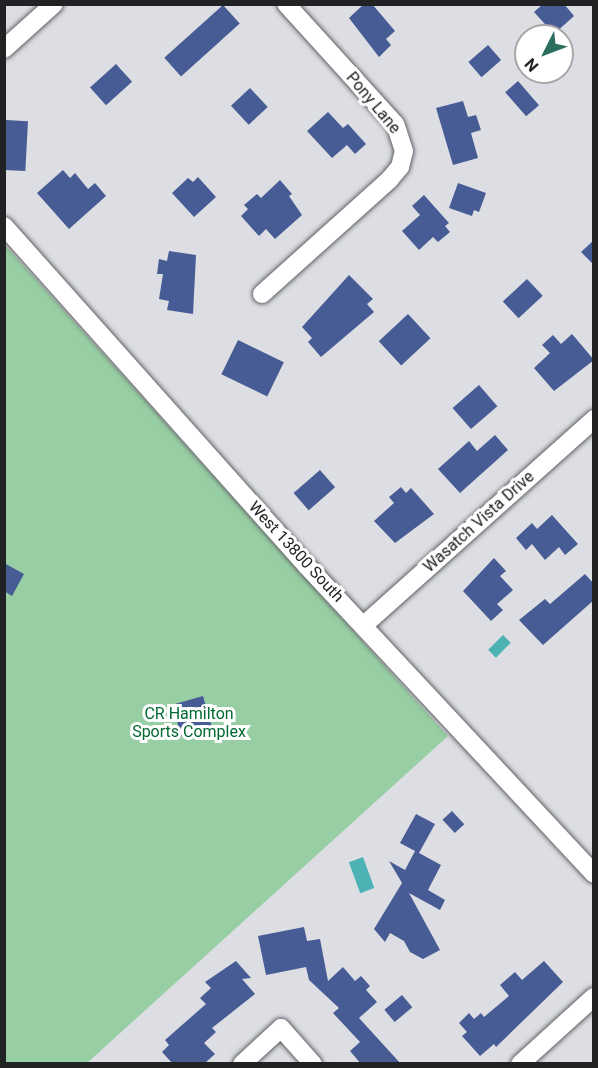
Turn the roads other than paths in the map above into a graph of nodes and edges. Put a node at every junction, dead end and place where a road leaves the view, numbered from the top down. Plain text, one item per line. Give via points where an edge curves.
1 (54, 4) edge
2 (286, 4) edge
3 (4, 49) edge
4 (4, 226) edge
5 (262, 294) dead end
6 (594, 418) edge
7 (364, 625) junction
8 (593, 871) edge
9 (594, 997) edge
10 (242, 1064) edge
11 (313, 1064) edge
12 (520, 1064) edge

1 - 3 street
2 - 5 street, Pony Lane via 395,124 403,141 403,160 395,174
4 - 7 street, West 13800 South
6 - 7 street, Wasatch Vista Drive
7 - 8 street, West 13800 South
9 - 12 street
10 - 11 street via 281,1028

